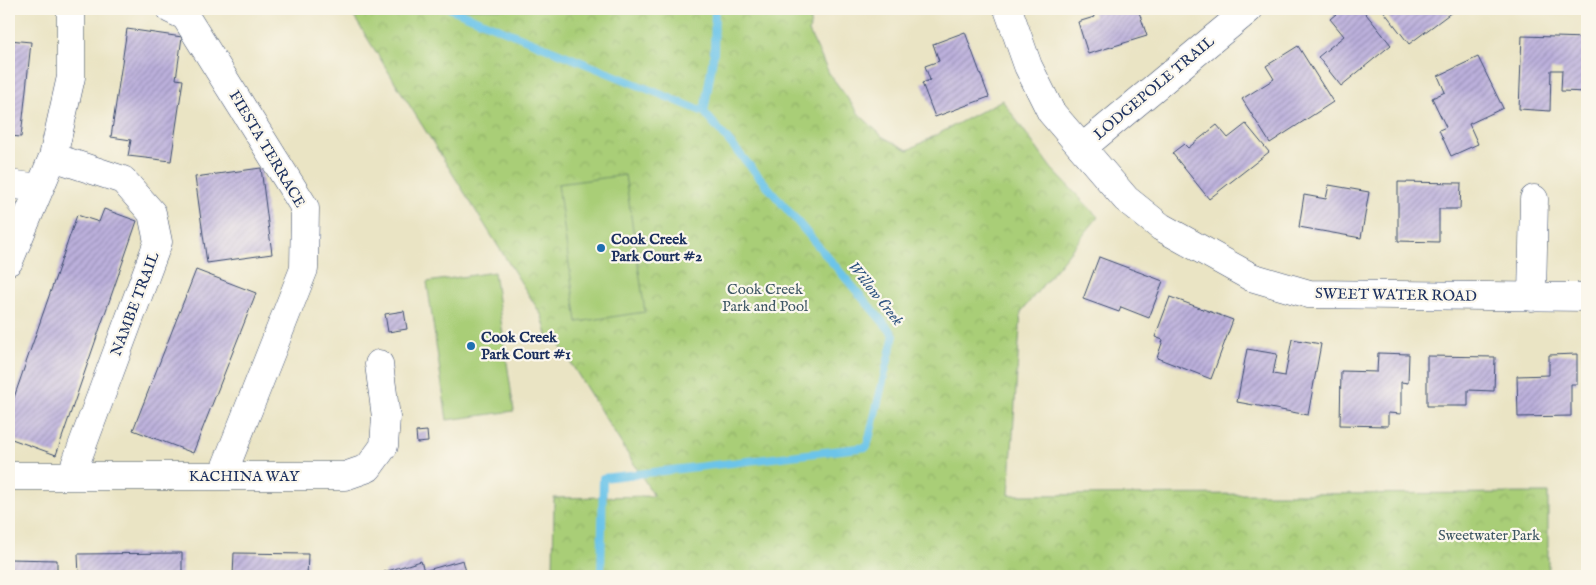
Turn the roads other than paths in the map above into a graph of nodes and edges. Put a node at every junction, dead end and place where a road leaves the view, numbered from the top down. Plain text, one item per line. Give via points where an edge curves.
1 (71, 9) edge
2 (170, 9) edge
3 (1008, 9) edge
4 (1249, 9) edge
5 (1082, 148) junction
6 (53, 157) junction
7 (9, 184) edge
8 (39, 188) junction
9 (1534, 198) dead end
10 (9, 261) edge
11 (1532, 296) junction
12 (1587, 297) edge
13 (379, 364) dead end
14 (9, 476) edge
15 (71, 476) junction
16 (222, 476) junction

1 - 6 street via 71,77
2 - 16 street, FIESTA TERRACE via 185,16 305,208 304,269
3 - 5 street, SWEET WATER ROAD via 1028,66 1051,112
4 - 5 street, LODGEPOLE TRAIL
5 - 11 street, SWEET WATER ROAD via 1126,198 1161,227 1251,276 1309,294
6 - 8 street
6 - 15 street, NAMBE TRAIL via 123,180 152,213 158,242
7 - 8 street
8 - 10 street
9 - 11 street
11 - 12 street, SWEET WATER ROAD
13 - 16 street, KACHINA WAY via 386,417 384,446 368,468 345,476
14 - 15 street, KACHINA WAY
15 - 16 street, KACHINA WAY

